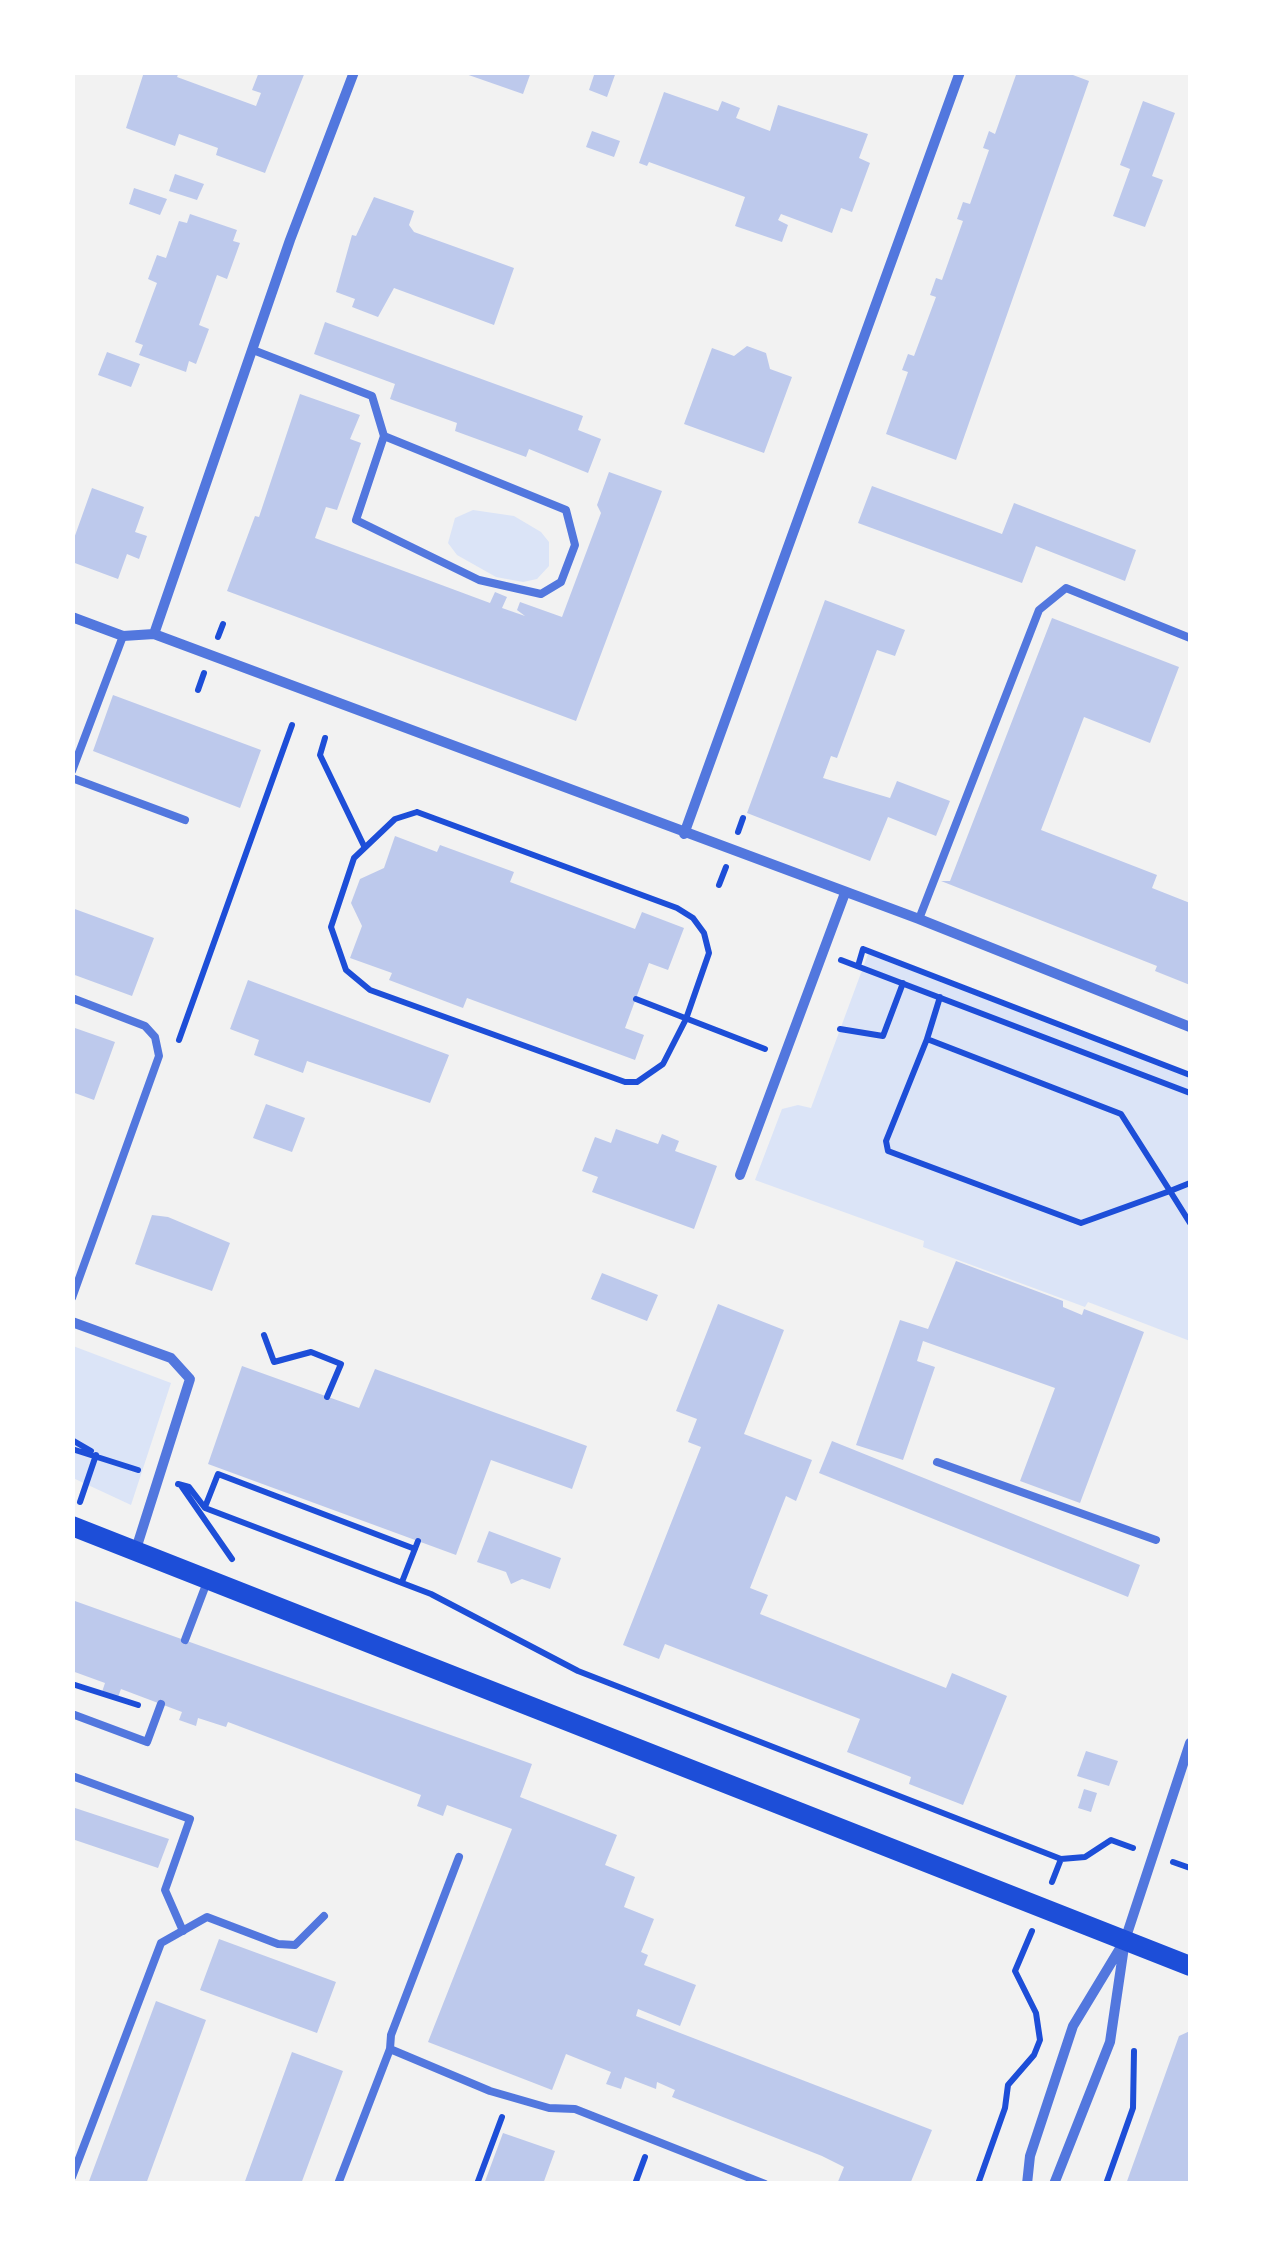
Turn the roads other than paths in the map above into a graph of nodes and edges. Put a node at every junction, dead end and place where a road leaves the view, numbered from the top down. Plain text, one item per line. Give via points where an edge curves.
1 (354, 72) edge
2 (960, 72) edge
3 (252, 350) junction
4 (384, 436) junction
5 (72, 617) edge
6 (154, 634) junction
7 (122, 636) junction
8 (1190, 638) edge
9 (72, 775) edge
10 (185, 820) dead end
11 (684, 834) junction
12 (844, 893) junction
13 (919, 919) junction
14 (72, 998) edge
15 (1190, 1026) edge
16 (740, 1175) dead end
17 (72, 1298) edge
18 (72, 1322) edge
19 (937, 1462) dead end
20 (72, 1526) edge
21 (1156, 1540) dead end
22 (136, 1549) junction
23 (208, 1577) junction
24 (184, 1640) dead end
25 (161, 1704) dead end
26 (72, 1714) edge
27 (1190, 1743) edge
28 (72, 1776) edge
29 (459, 1857) dead end
30 (324, 1916) dead end
31 (182, 1931) junction
32 (1126, 1940) junction
33 (1190, 1966) edge
34 (390, 2049) junction
35 (72, 2177) edge
36 (338, 2184) edge
37 (765, 2184) edge
38 (1027, 2184) edge
39 (1054, 2184) edge

1 - 3 street
2 - 11 street
3 - 4 lane via 372,396
3 - 6 street
4 - 4 lane via 356,520 479,580 541,594 561,582 575,545 566,510
5 - 7 street
6 - 7 street
6 - 11 street
7 - 9 lane
8 - 13 lane via 1066,588 1039,610
9 - 10 lane
11 - 12 street
12 - 13 street
12 - 16 street
13 - 15 street
14 - 17 lane via 145,1026 159,1056
18 - 22 street via 171,1358 190,1379
19 - 21 lane
20 - 22 main road
22 - 23 main road
23 - 24 lane
23 - 32 main road
25 - 26 lane via 147,1742
27 - 32 street
28 - 31 lane via 190,1819 166,1890
29 - 34 lane
30 - 31 lane via 296,1945 207,1917
31 - 35 lane via 161,1943
32 - 33 main road
32 - 38 street via 1073,2026
32 - 39 street via 1110,2042
34 - 36 lane
34 - 37 lane via 510,2097 576,2109

